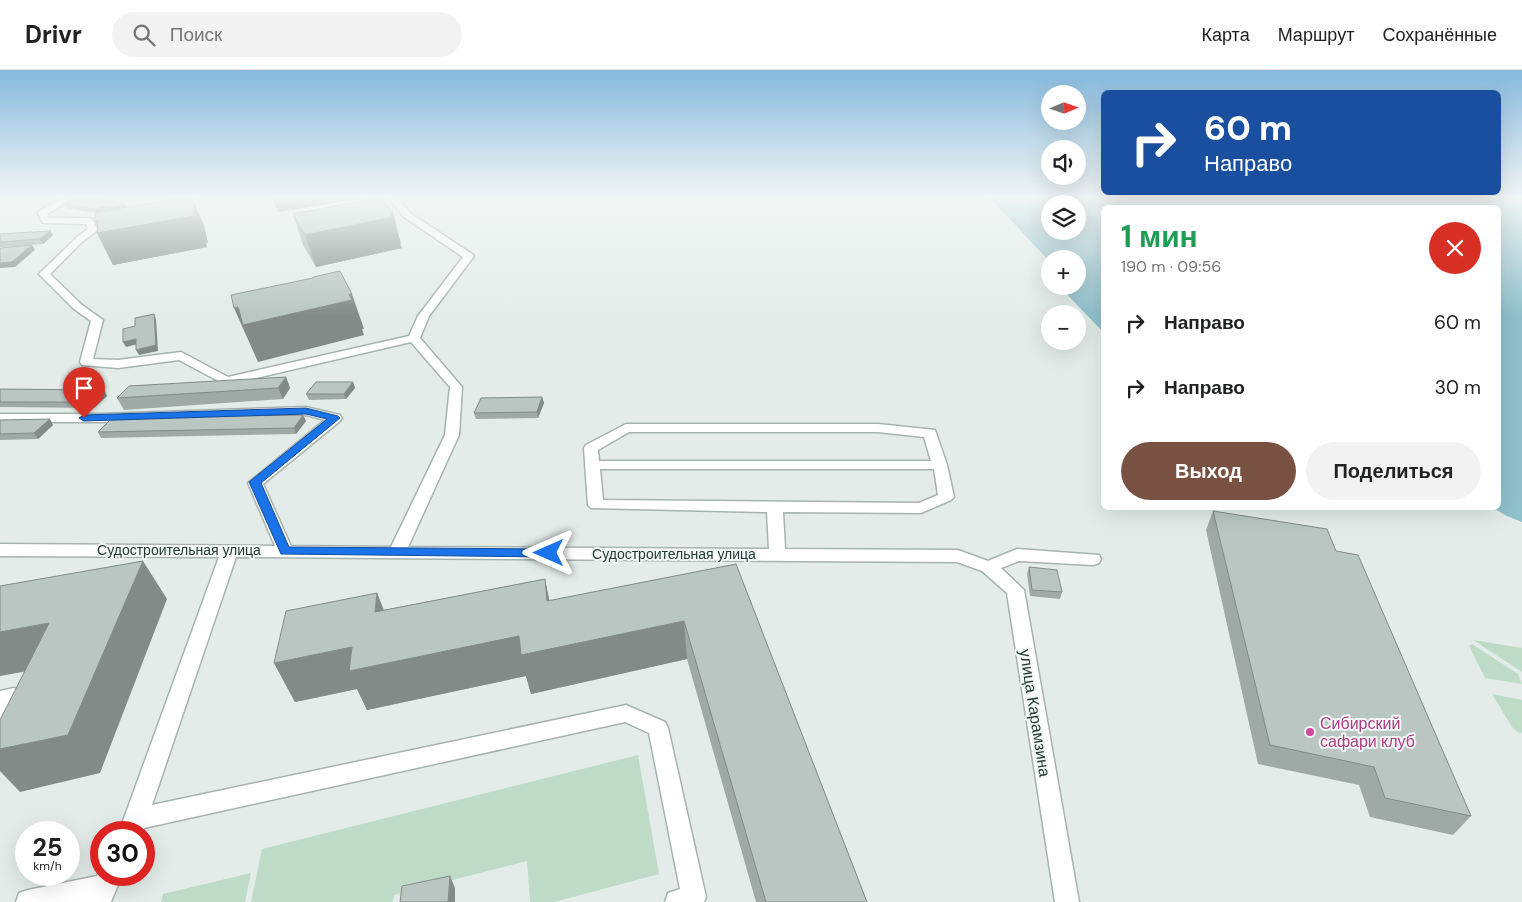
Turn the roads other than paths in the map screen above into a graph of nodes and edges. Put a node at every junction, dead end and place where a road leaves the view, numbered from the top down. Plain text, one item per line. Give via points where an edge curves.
1 (82, 237) edge
2 (437, 237) edge
3 (414, 338) junction
4 (0, 418) edge
5 (593, 465) junction
6 (940, 465) junction
7 (775, 506) junction
8 (0, 550) edge
9 (230, 550) junction
10 (285, 551) junction
11 (397, 552) junction
12 (777, 554) junction
13 (958, 556) joint
14 (1093, 559) dead end
15 (988, 567) junction
16 (0, 699) edge
17 (0, 722) edge
18 (135, 821) edge
19 (155, 821) edge
20 (105, 888) edge
21 (28, 902) edge
22 (677, 902) edge
23 (1067, 902) edge

1 - 3 street via 44,274 96,320 86,362 118,364 182,356 226,381
2 - 3 street via 469,256 424,316
3 - 11 street via 456,387 452,435
4 - 10 street via 306,411 335,418 255,482
5 - 6 street
5 - 6 street via 591,448 626,428 878,428 930,433
5 - 7 street via 596,505
6 - 7 street via 946,496 922,508
7 - 12 street
8 - 9 street, Судостроительная улица
9 - 10 street, Судостроительная улица
9 - 18 street
10 - 11 street, Судостроительная улица
11 - 12 street, Судостроительная улица
12 - 13 street, Судостроительная улица
13 - 15 street, улица Карамзина
14 - 15 street via 1017,555
15 - 23 street, улица Карамзина via 1015,590
16 - 17 street via 14,696
19 - 22 street via 626,713 658,728 694,897
20 - 21 street

